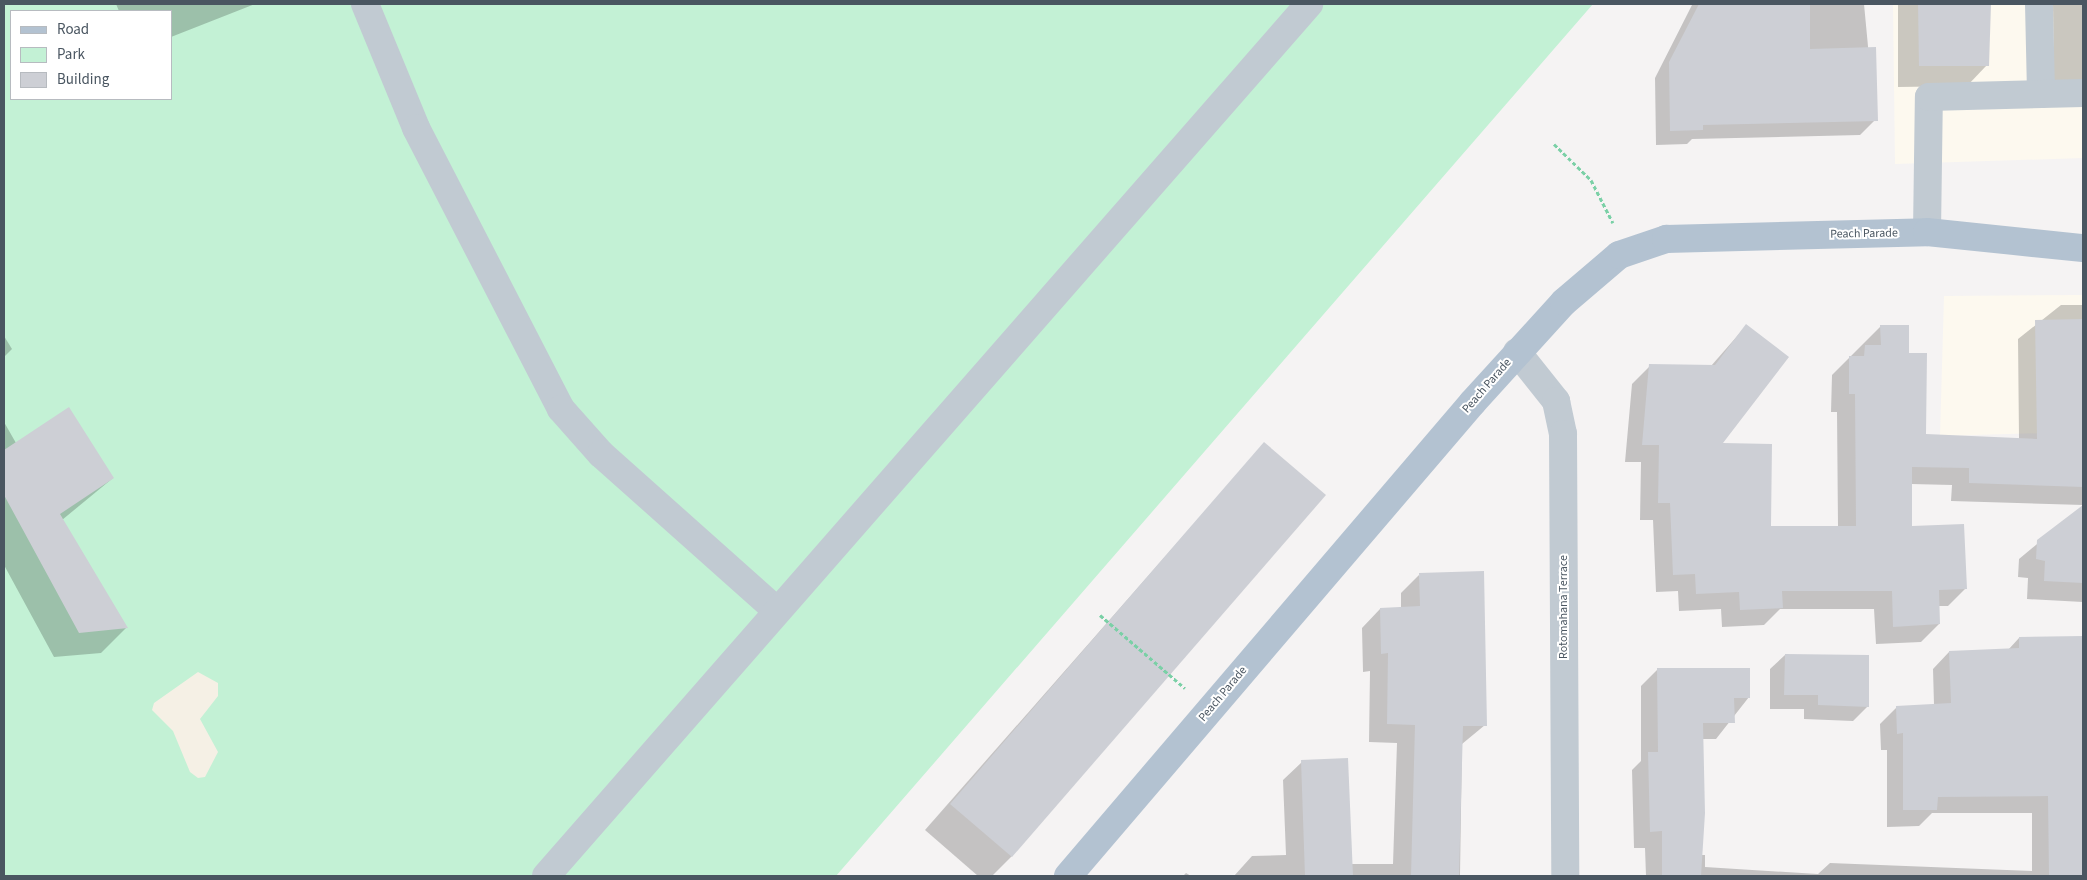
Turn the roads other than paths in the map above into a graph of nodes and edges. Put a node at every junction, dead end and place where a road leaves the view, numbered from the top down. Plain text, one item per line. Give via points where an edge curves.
1 (365, 4) edge
2 (1308, 4) edge
3 (2039, 4) edge
4 (2083, 93) edge
5 (2042, 94) junction
6 (1927, 232) junction
7 (2080, 243) edge
8 (1517, 352) junction
9 (776, 610) junction
10 (546, 876) edge
11 (1068, 876) edge
12 (1566, 876) edge

1 - 9 street via 416,128 561,409 602,454
2 - 9 street
3 - 5 street
4 - 5 street
5 - 6 street via 1929,97
6 - 7 main road, Peach Parade
6 - 8 main road, Peach Parade via 1666,239 1627,251 1564,302
8 - 11 main road, Peach Parade
8 - 12 street, Rotomahana Terrace via 1556,401 1563,434
9 - 10 street

